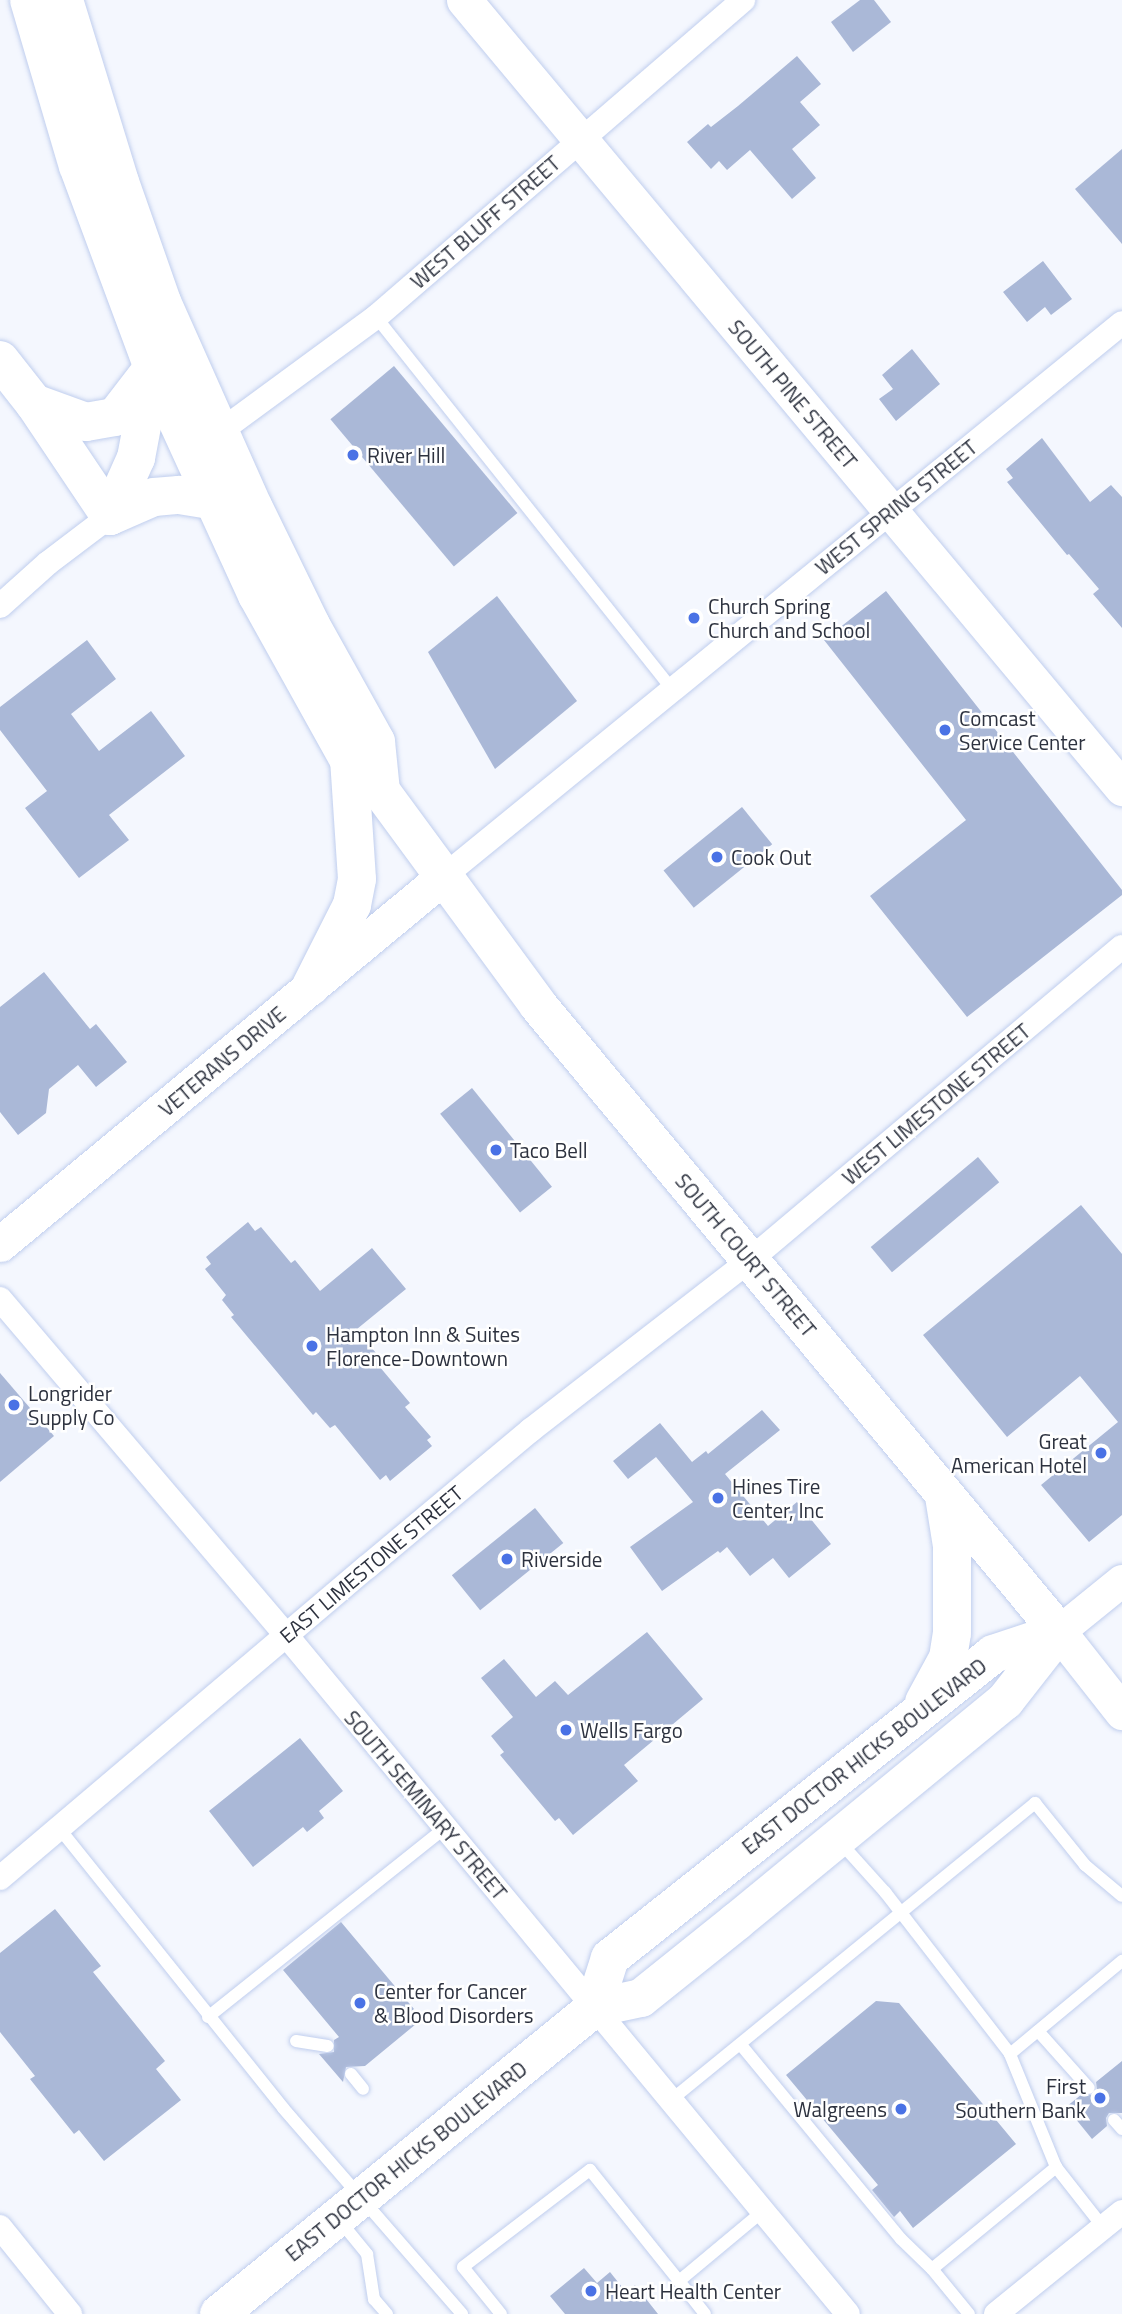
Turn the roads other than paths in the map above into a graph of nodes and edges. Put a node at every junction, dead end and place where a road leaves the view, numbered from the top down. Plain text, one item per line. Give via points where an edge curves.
1 (29, 0) edge
2 (64, 0) edge
3 (464, 0) edge
4 (743, 0) edge
5 (580, 138) junction
6 (376, 317) junction
7 (1119, 330) edge
8 (0, 360) edge
9 (153, 368) junction
10 (34, 403) junction
11 (218, 433) junction
12 (212, 500) junction
13 (891, 511) junction
14 (110, 516) junction
15 (0, 606) edge
16 (673, 690) junction
17 (349, 760) junction
18 (1122, 788) edge
19 (381, 791) junction
20 (443, 877) junction
21 (1122, 947) edge
22 (311, 986) junction
23 (0, 1244) edge
24 (750, 1260) junction
25 (0, 1299) edge
26 (944, 1494) junction
27 (1122, 1581) edge
28 (1059, 1632) junction
29 (286, 1635) junction
30 (1122, 1712) edge
31 (917, 1714) junction
32 (59, 1828) junction
33 (445, 1828) junction
34 (837, 1838) junction
35 (0, 1878) edge
36 (1122, 1896) edge
37 (901, 1913) junction
38 (1122, 1961) edge
39 (594, 2008) junction
40 (208, 2017) junction
41 (1038, 2031) junction
42 (296, 2041) dead end
43 (741, 2045) junction
44 (328, 2046) dead end
45 (1010, 2054) junction
46 (351, 2074) dead end
47 (1089, 2088) dead end
48 (363, 2089) dead end
49 (671, 2100) junction
50 (1056, 2167) junction
51 (349, 2207) junction
52 (763, 2211) junction
53 (1112, 2219) edge
54 (0, 2227) edge
55 (932, 2269) junction
56 (679, 2281) junction
57 (70, 2314) edge
58 (219, 2314) edge
59 (387, 2314) edge
60 (462, 2314) edge
61 (501, 2314) edge
62 (705, 2314) edge
63 (848, 2314) edge
64 (969, 2314) edge
65 (996, 2314) edge

1 - 9 main road via 78,166
2 - 11 main road via 162,302
3 - 5 main road, SOUTH PINE STREET
4 - 5 street, WEST BLUFF STREET
5 - 6 street, WEST BLUFF STREET
5 - 13 main road, SOUTH PINE STREET
6 - 11 street, WEST BLUFF STREET
6 - 16 lane
7 - 13 street, WEST SPRING STREET
8 - 10 main road
9 - 10 main road via 115,417 86,422
9 - 12 main road
9 - 14 main road via 136,458
10 - 14 main road
11 - 19 main road via 311,625 376,742
12 - 14 main road via 154,496
12 - 17 main road via 290,658
13 - 16 street, WEST SPRING STREET
13 - 18 main road, SOUTH PINE STREET
14 - 15 street
16 - 20 street, WEST SPRING STREET
17 - 19 main road, SOUTH COURT STREET
17 - 22 main road via 357,879 352,905
19 - 20 main road, SOUTH COURT STREET
20 - 22 main road, VETERANS DRIVE
20 - 24 main road, SOUTH COURT STREET via 538,1005
21 - 24 street, WEST LIMESTONE STREET
22 - 23 main road, VETERANS DRIVE
24 - 26 main road, SOUTH COURT STREET
24 - 29 street, EAST LIMESTONE STREET via 531,1430
25 - 29 street, SOUTH SEMINARY STREET
26 - 28 main road, SOUTH COURT STREET
26 - 31 main road via 952,1546 952,1633 948,1658
27 - 28 street
28 - 30 main road, SOUTH COURT STREET
28 - 31 main road, EAST DOCTOR HICKS BOULEVARD via 993,1654
28 - 34 main road, EAST DOCTOR HICKS BOULEVARD via 1005,1701
29 - 32 street, EAST LIMESTONE STREET
29 - 33 street, SOUTH SEMINARY STREET
31 - 39 main road, EAST DOCTOR HICKS BOULEVARD via 610,1958
32 - 35 street, EAST LIMESTONE STREET
32 - 40 lane
33 - 39 street, SOUTH SEMINARY STREET
33 - 40 lane
34 - 37 lane
34 - 39 main road, EAST DOCTOR HICKS BOULEVARD via 641,1998
36 - 37 lane via 1085,1865 1035,1803
37 - 43 lane
37 - 45 lane
38 - 41 lane
39 - 49 street, SOUTH SEMINARY STREET
39 - 51 main road, EAST DOCTOR HICKS BOULEVARD
40 - 51 lane
41 - 45 lane
41 - 47 lane
42 - 44 lane
43 - 49 lane
43 - 55 lane via 901,2239
45 - 50 lane
46 - 48 lane
49 - 52 street, SOUTH SEMINARY STREET
50 - 53 lane
50 - 55 lane
51 - 58 main road, EAST DOCTOR HICKS BOULEVARD
51 - 59 lane via 367,2254 374,2299
51 - 60 lane
52 - 56 lane
52 - 63 street, SOUTH SEMINARY STREET
53 - 65 street
54 - 57 street
55 - 64 lane
56 - 61 lane via 590,2170 463,2267
56 - 62 lane

